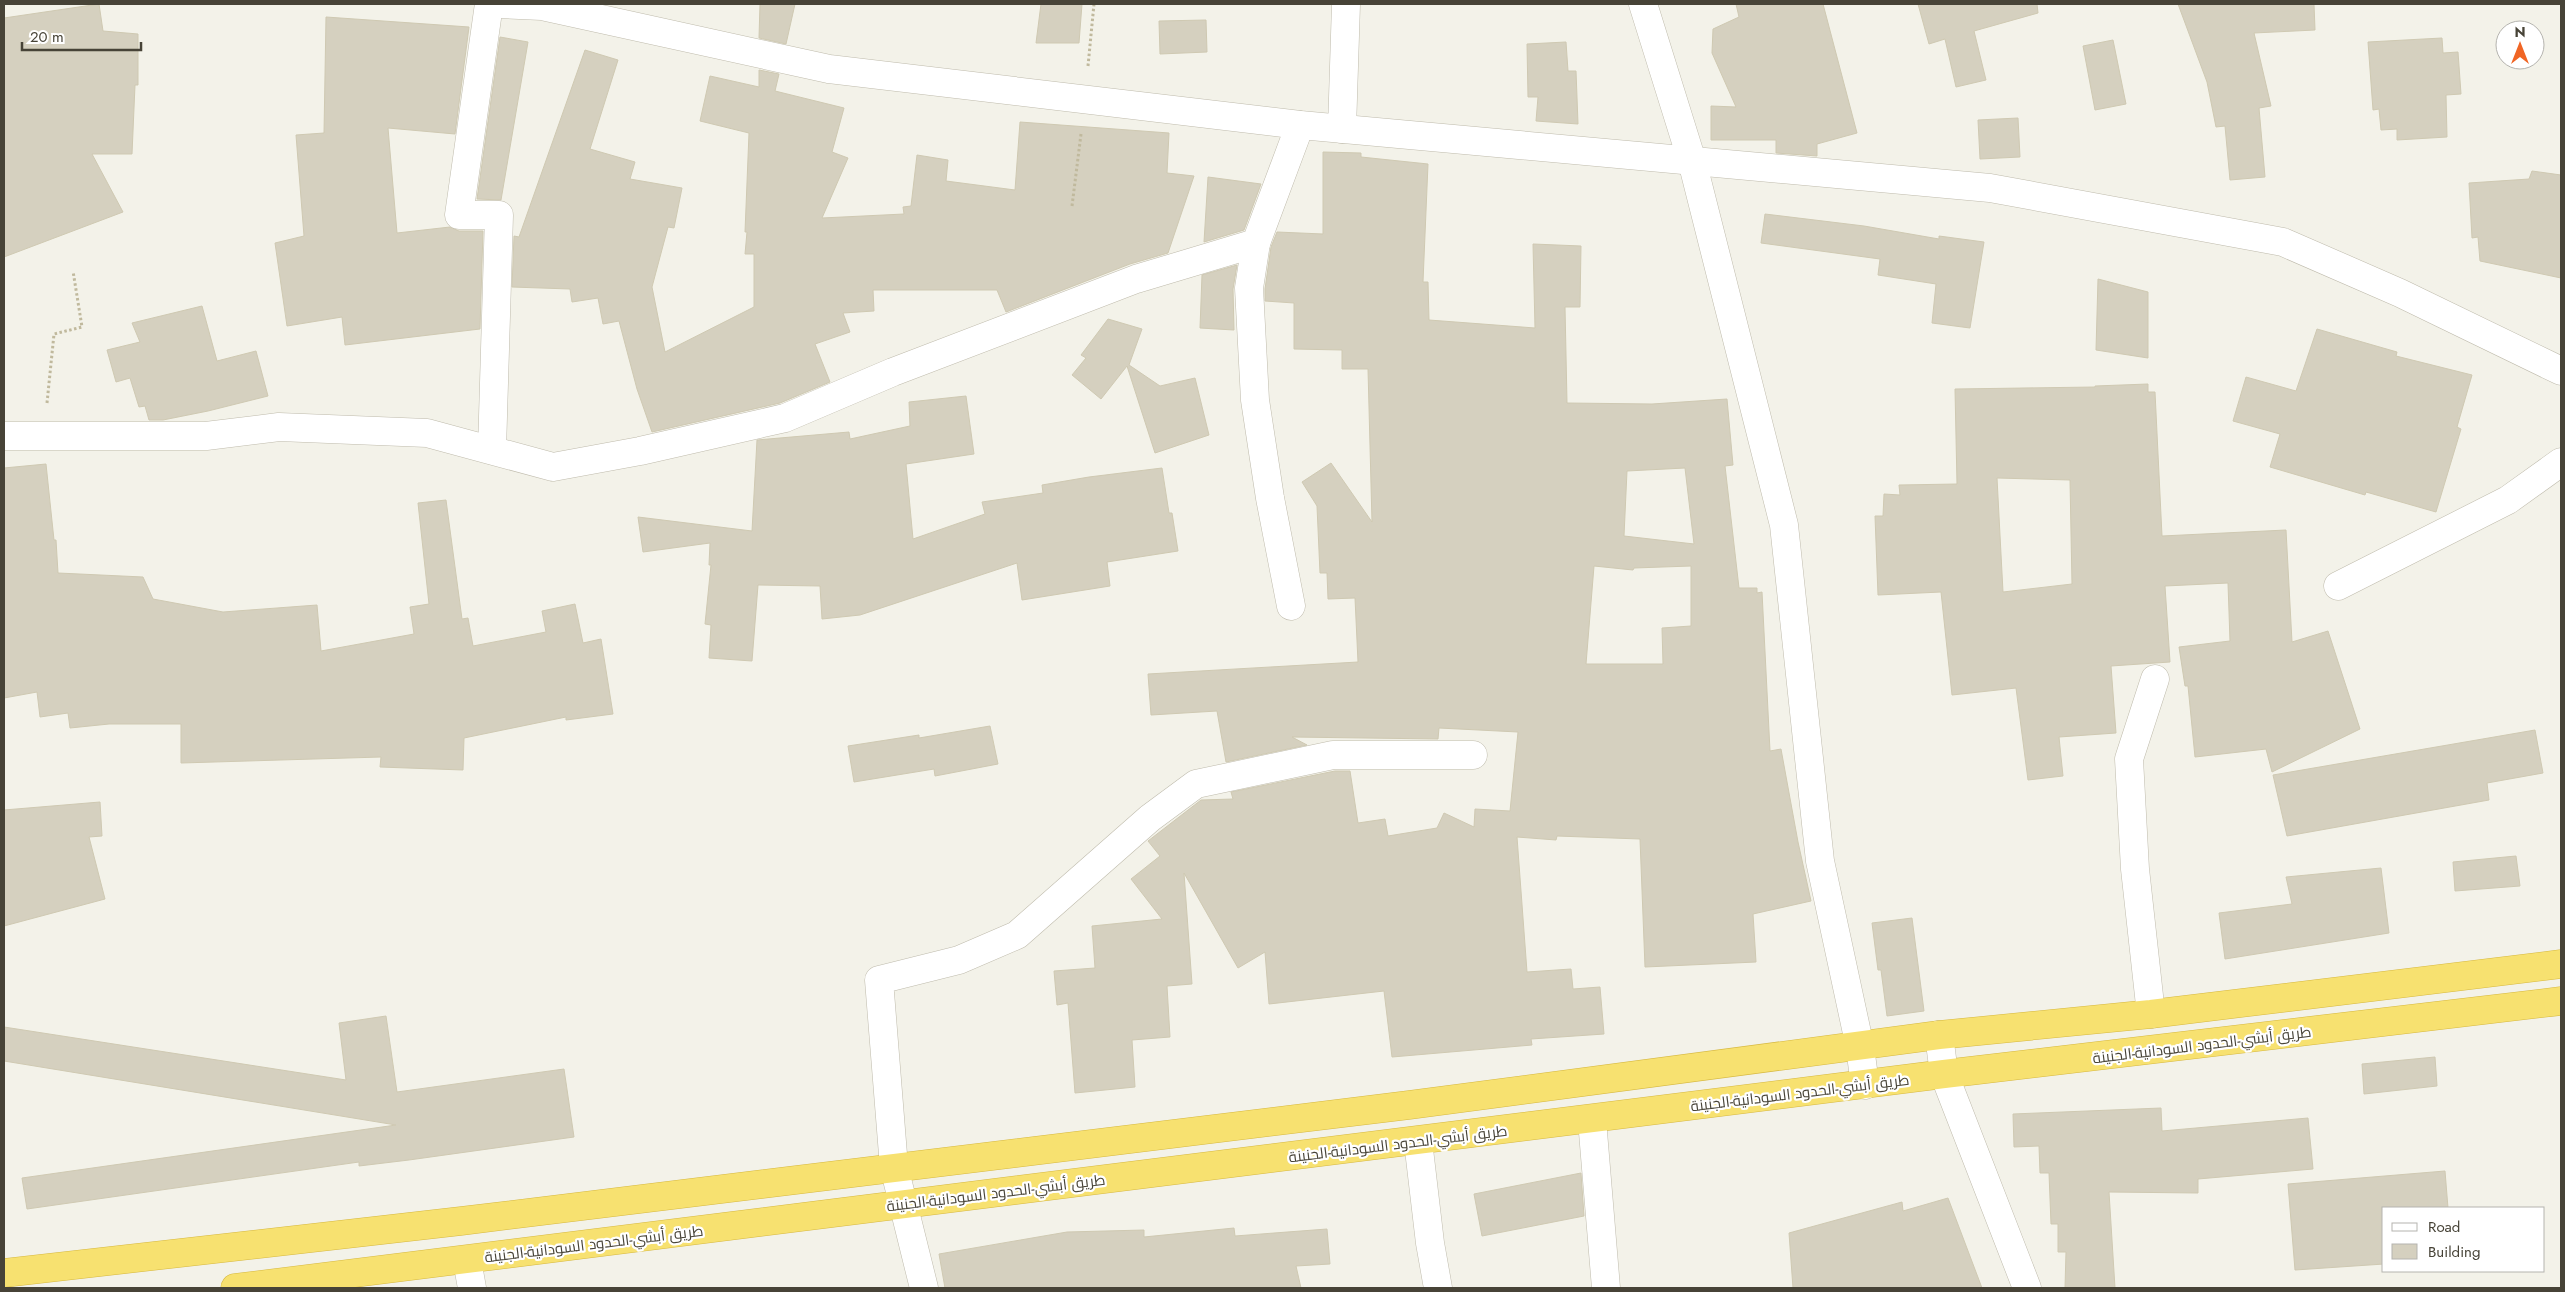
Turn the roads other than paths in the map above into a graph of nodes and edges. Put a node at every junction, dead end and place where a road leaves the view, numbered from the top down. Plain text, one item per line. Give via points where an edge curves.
1 (489, 4) edge
2 (500, 4) edge
3 (1346, 4) edge
4 (1643, 4) edge
5 (544, 5) edge
6 (1300, 125) junction
7 (1342, 129) junction
8 (1692, 161) junction
9 (1256, 243) junction
10 (2561, 371) edge
11 (4, 436) edge
12 (492, 450) junction
13 (2561, 462) edge
14 (2338, 586) dead end
15 (1291, 606) dead end
16 (2154, 679) dead end
17 (1473, 755) dead end
18 (2561, 964) edge
19 (2561, 1001) edge
20 (2151, 1014) junction
21 (1939, 1036) junction
22 (1860, 1047) junction
23 (1944, 1074) junction
24 (1865, 1086) junction
25 (1592, 1120) junction
26 (1418, 1141) junction
27 (894, 1167) junction
28 (904, 1204) junction
29 (466, 1260) junction
30 (4, 1274) edge
31 (235, 1288) edge
32 (472, 1288) edge
33 (924, 1288) edge
34 (1438, 1288) edge
35 (1606, 1288) edge
36 (2027, 1288) edge

1 - 12 street via 460,215 499,216
2 - 5 street
3 - 7 street
4 - 8 street
5 - 6 street via 829,69
6 - 7 street
6 - 9 street
7 - 8 street
8 - 10 street via 1990,188 2283,242 2400,293
8 - 22 street via 1784,525 1820,860
9 - 12 street via 1136,279 893,372 785,418 553,467
9 - 15 street via 1249,288 1255,400
11 - 12 street via 206,436 279,427 342,428 427,433
13 - 14 street via 2508,500
16 - 20 street via 2130,759 2135,869
17 - 27 street via 1333,755 1196,784 1150,818 1017,935 959,960 879,980
18 - 20 highway
19 - 23 highway, طريق أبشي-الحدود السودانية-الجنينة
20 - 21 highway
21 - 22 highway
21 - 23 street
22 - 24 street
22 - 27 highway
23 - 24 highway, طريق أبشي-الحدود السودانية-الجنينة
23 - 36 street
24 - 25 highway, طريق أبشي-الحدود السودانية-الجنينة
25 - 26 highway, طريق أبشي-الحدود السودانية-الجنينة
25 - 35 street
26 - 28 highway, طريق أبشي-الحدود السودانية-الجنينة
26 - 34 street
27 - 28 street
27 - 30 highway
28 - 29 highway, طريق أبشي-الحدود السودانية-الجنينة
28 - 33 street
29 - 31 highway, طريق أبشي-الحدود السودانية-الجنينة
29 - 32 street

